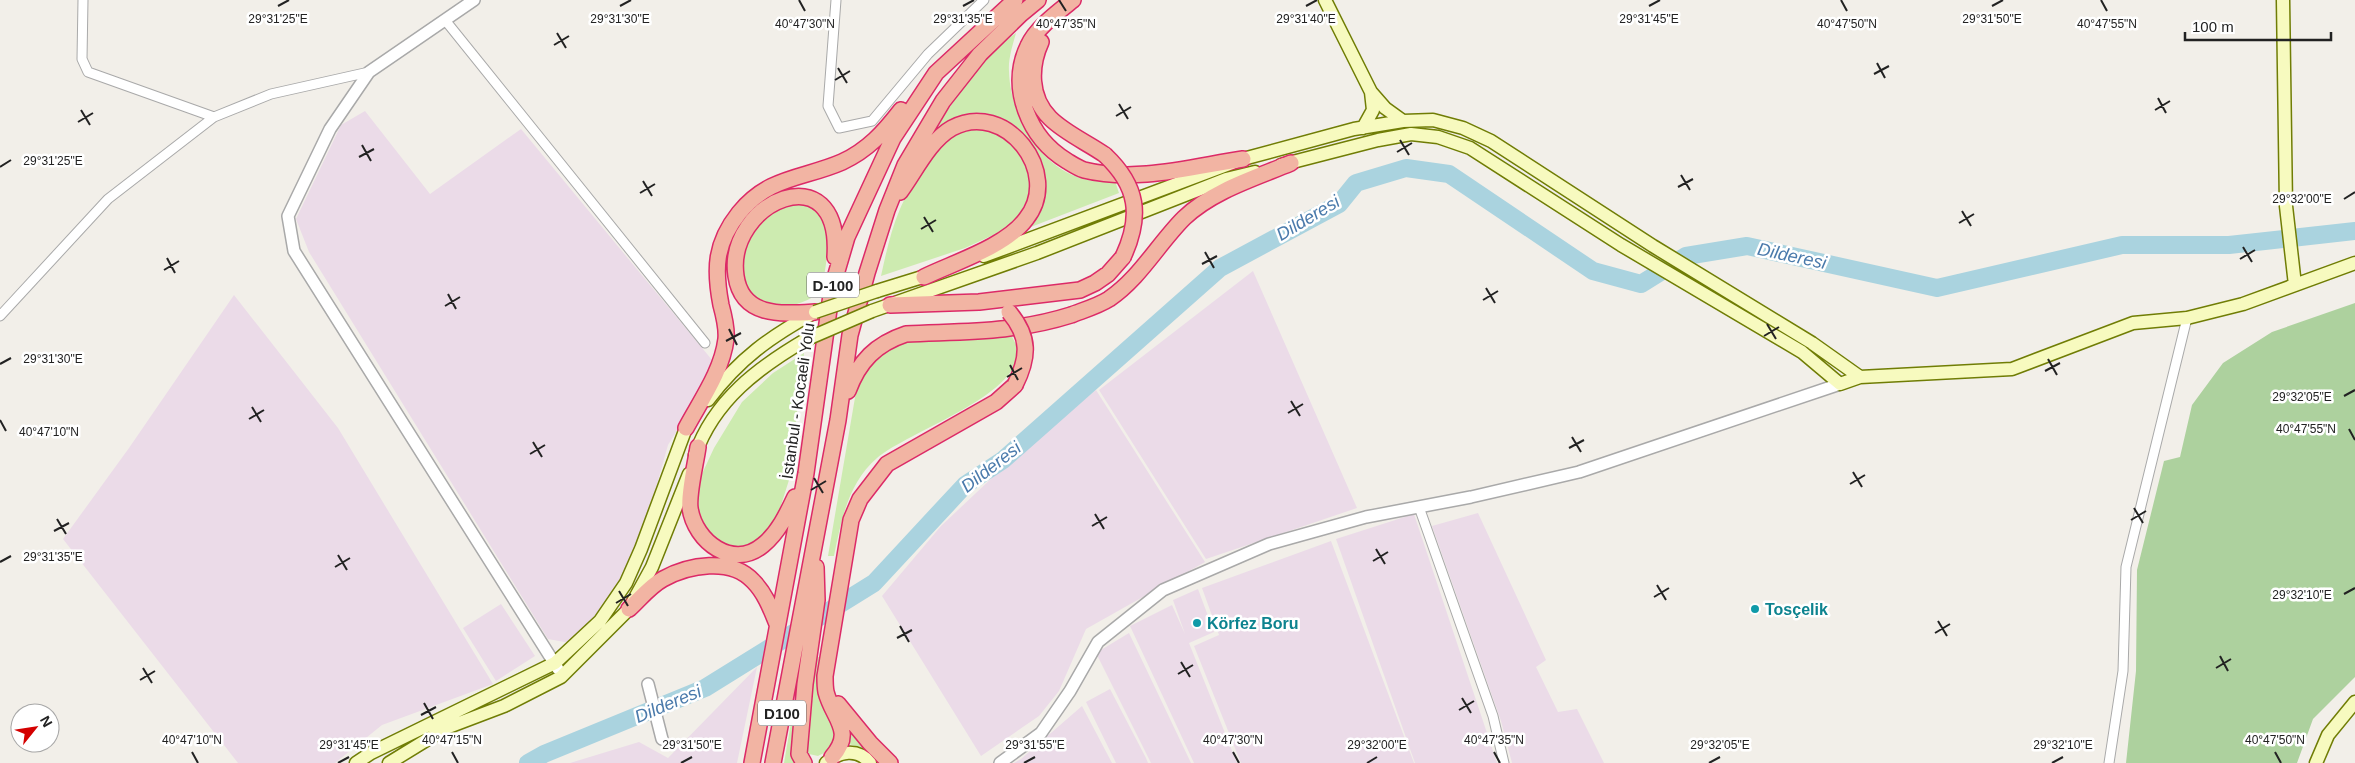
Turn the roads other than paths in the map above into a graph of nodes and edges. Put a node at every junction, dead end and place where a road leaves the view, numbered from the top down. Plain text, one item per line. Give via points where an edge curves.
1 (83, 0) edge
2 (474, 0) edge
3 (836, 0) edge
4 (984, 0) edge
5 (1015, 0) edge
6 (1038, 0) edge
7 (1075, 0) edge
8 (1325, 0) edge
9 (2283, 0) edge
10 (445, 20) junction
11 (369, 72) junction
12 (936, 72) junction
13 (1371, 92) junction
14 (214, 117) junction
15 (1403, 121) junction
16 (1363, 128) junction
17 (1243, 159) junction
18 (1290, 163) junction
19 (887, 210) junction
20 (2355, 263) edge
21 (924, 277) junction
22 (2295, 285) junction
23 (832, 288) junction
24 (979, 302) junction
25 (890, 305) junction
26 (815, 312) junction
27 (0, 316) edge
28 (2187, 318) junction
29 (705, 343) dead end
30 (1860, 377) junction
31 (1840, 384) junction
32 (838, 420) junction
33 (686, 428) junction
34 (698, 447) junction
35 (806, 473) junction
36 (1419, 507) junction
37 (811, 596) junction
38 (629, 609) junction
39 (777, 624) junction
40 (830, 649) junction
41 (556, 662) junction
42 (561, 677) junction
43 (648, 684) dead end
44 (2355, 702) edge
45 (662, 739) dead end
46 (829, 760) edge
47 (356, 763) edge
48 (389, 763) edge
49 (752, 763) edge
50 (773, 763) edge
51 (804, 763) edge
52 (870, 763) edge
53 (890, 763) edge
54 (1000, 763) edge
55 (1504, 763) edge
56 (2109, 763) edge
57 (2316, 763) edge

1 - 14 street via 82,59 88,72
2 - 10 street
3 - 4 street via 828,106 840,128 872,121 928,54
5 - 12 highway, İstanbul - Kocaeli Yolu / D-100
6 - 19 highway, D100 via 980,54 943,101 905,165
7 - 17 highway via 1040,30 1028,44 1023,59 1020,93 1030,125 1053,153 1082,170 1105,174 1166,173
7 - 24 highway, bridge via 1042,41 1034,57 1032,80 1049,117 1105,154 1116,166 1135,205 1132,239 1123,257 1108,274 1080,290
8 - 13 main road
9 - 22 main road via 2286,206
10 - 11 street
10 - 29 street
11 - 14 street via 271,94
11 - 41 street via 330,129 288,216 294,250
12 - 23 highway, İstanbul - Kocaeli Yolu / D-100 via 893,138 871,183 847,237
12 - 33 highway via 908,100 878,139 861,152 841,162 776,182 739,212 718,251 717,280 726,338 721,362
13 - 15 main road
13 - 16 main road via 1373,110
14 - 27 street via 108,198
15 - 16 main road
15 - 30 main road via 1433,120 1463,128 1491,141 1652,246 1812,343
16 - 17 main road
17 - 21 main road
18 - 25 main road via 1226,180
18 - 31 main road via 1411,134 1438,137 1470,148 1621,245 1802,352
18 - 32 highway via 1203,203 1184,218 1122,288 1093,308 1007,330 906,334 895,338 860,364
19 - 21 highway via 934,142 952,128 971,121 992,122 1013,134 1030,155 1038,178 1036,198 1027,218 1010,235
19 - 32 highway, D100 via 850,335
20 - 22 main road
21 - 26 main road, bridge
22 - 28 main road via 2243,304
23 - 26 highway via 836,240 830,215 822,206 804,197 792,196 776,201 760,213 738,245 738,287 745,299 764,312
23 - 35 highway, İstanbul - Kocaeli Yolu / D-100
24 - 25 highway
24 - 40 highway, bridge via 1009,312 1017,322 1026,357 1015,385 996,402 887,464 860,499 851,520
25 - 34 main road, bridge via 806,339 770,360 737,389 715,417
26 - 33 main road via 755,349 718,387
28 - 30 main road via 2133,323 2012,369
28 - 56 street via 2126,567 2123,671
30 - 31 main road
31 - 36 street via 1579,472
32 - 37 highway, D100 via 815,545
33 - 41 main road via 626,583 600,621
34 - 35 highway via 690,507 704,540 726,553 751,552 774,535 788,514
34 - 38 main road via 652,567
35 - 39 highway, İstanbul - Kocaeli Yolu / D-100
36 - 54 street via 1366,517 1269,544 1163,590 1098,642 1041,733
36 - 55 street via 1493,716
37 - 50 highway, D100 via 791,664
37 - 51 highway via 799,754
38 - 39 highway via 662,579 687,568 706,565 740,572 753,580
38 - 42 main road
39 - 49 highway, D100
40 - 46 highway via 826,691 840,721 843,738 842,746
40 - 53 highway via 831,689 836,702
41 - 42 street
41 - 47 main road
42 - 48 main road via 504,706 446,728
43 - 45 street
44 - 57 main road via 2328,735
46 - 52 main road via 850,752

